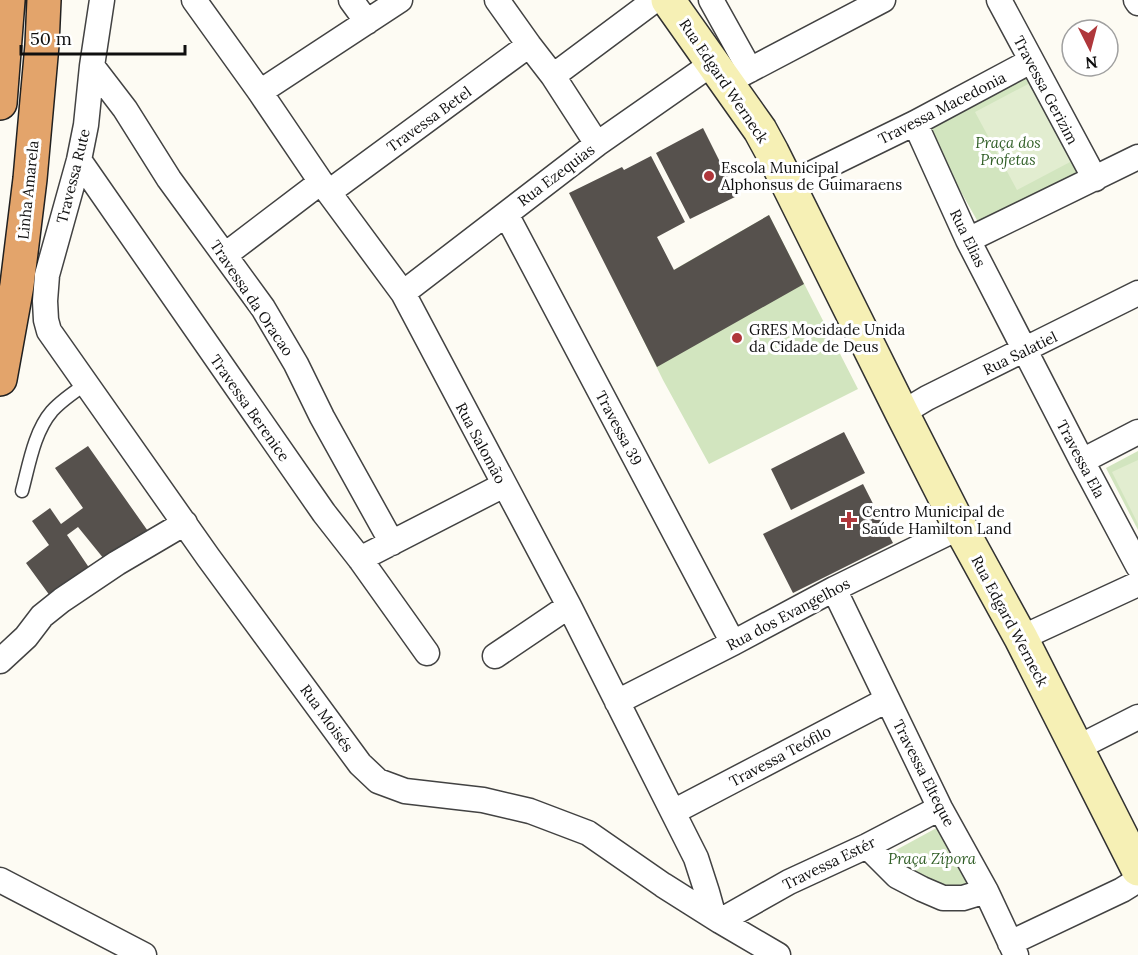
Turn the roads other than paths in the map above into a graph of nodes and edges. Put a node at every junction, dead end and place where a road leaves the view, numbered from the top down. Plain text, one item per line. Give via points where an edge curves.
1 (8, 0) edge
2 (44, 0) edge
3 (102, 0) edge
4 (194, 0) edge
5 (351, 0) edge
6 (400, 0) edge
7 (497, 0) edge
8 (655, 0) edge
9 (668, 0) edge
10 (711, 0) edge
11 (883, 0) edge
12 (999, 0) edge
13 (367, 22) junction
14 (529, 45) junction
15 (1031, 62) junction
16 (92, 66) junction
17 (730, 72) junction
18 (553, 76) junction
19 (260, 92) junction
20 (0, 103) edge
21 (915, 123) junction
22 (597, 144) junction
23 (1138, 157) edge
24 (79, 160) junction
25 (1095, 179) junction
26 (788, 185) junction
27 (325, 187) junction
28 (506, 214) junction
29 (968, 240) junction
30 (225, 255) junction
31 (403, 293) junction
32 (1138, 294) edge
33 (59, 346) joint
34 (1024, 351) junction
35 (0, 379) edge
36 (86, 384) junction
37 (902, 413) junction
38 (1138, 432) edge
39 (1082, 461) junction
40 (504, 485) junction
41 (22, 491) dead end
42 (185, 523) junction
43 (960, 527) junction
44 (392, 543) junction
45 (360, 559) junction
46 (1138, 566) edge
47 (1138, 584) edge
48 (834, 589) junction
49 (569, 606) junction
50 (1021, 639) junction
51 (733, 643) junction
52 (427, 653) dead end
53 (495, 656) dead end
54 (0, 661) edge
55 (887, 700) junction
56 (617, 702) junction
57 (1138, 717) edge
58 (1077, 748) junction
59 (940, 808) junction
60 (673, 812) junction
61 (867, 846) junction
62 (1137, 865) edge
63 (0, 880) edge
64 (986, 891) junction
65 (717, 919) junction
66 (1013, 949) edge
67 (144, 955) edge
68 (778, 955) edge

1 - 20 highway
2 - 35 highway, Linha Amarela via 17,285
3 - 16 street, Travessa Rute
4 - 19 street, Rua Salomão
5 - 13 street
6 - 13 street
7 - 14 street
8 - 18 street
9 - 17 main road, Rua Edgard Werneck
10 - 17 street
11 - 17 street, Rua Ezequias
12 - 15 street, Travessa Gerizim
13 - 19 street
14 - 18 street
14 - 27 street, Travessa Betel
15 - 21 street, Travessa Macedonia
15 - 25 street, Travessa Gerizim
16 - 24 street, Travessa Rute
16 - 30 street, Travessa da Oracao
17 - 22 street, Rua Ezequias
17 - 26 main road, Rua Edgard Werneck
18 - 22 street
19 - 27 street, Rua Salomão
21 - 26 street, Travessa Macedonia
21 - 29 street, Rua Elias
22 - 28 street, Rua Ezequias
23 - 25 street
24 - 33 street, Travessa Rute via 47,275 46,320
24 - 45 street, Travessa Berenice
25 - 29 street
26 - 37 main road, Rua Edgard Werneck
27 - 30 street, Travessa Betel
27 - 31 street, Rua Salomão
28 - 31 street, Rua Ezequias
28 - 51 street, Travessa 39
29 - 34 street, Rua Elias
30 - 44 street, Travessa da Oracao via 296,364
31 - 40 street, Rua Salomão
32 - 34 street, Rua Salatiel
33 - 36 street, Rua Moisés
34 - 37 street, Rua Salatiel
34 - 39 street, Travessa Ela
36 - 41 lane via 52,412 38,435
36 - 42 street, Rua Moisés
37 - 43 main road, Rua Edgard Werneck
38 - 39 street
39 - 46 street, Travessa Ela
40 - 44 street
40 - 49 street, Rua Salomão
42 - 54 street via 62,600
42 - 65 street, Rua Moisés via 360,764 378,781 405,791 483,800 530,811 588,833
43 - 48 street, Rua dos Evangelhos
43 - 50 main road, Rua Edgard Werneck
44 - 45 street
45 - 52 street, Travessa Berenice
47 - 50 street
48 - 51 street, Rua dos Evangelhos
48 - 55 street, Travessa Elteque
49 - 53 street
49 - 56 street, Rua Salomão
50 - 58 main road, Rua Edgard Werneck
51 - 56 street, Rua dos Evangelhos
55 - 59 street, Travessa Elteque
55 - 60 street, Travessa Teófilo
56 - 60 street, Rua Salomão
57 - 58 street
58 - 62 main road, Rua Edgard Werneck
59 - 61 street, Travessa Estér
59 - 64 street, Travessa Elteque
60 - 65 street, Rua Salomão via 696,858
61 - 64 street via 897,876 943,898 963,898
61 - 65 street, Travessa Estér
62 - 66 street via 1122,890
63 - 67 street
64 - 66 street, Travessa Elteque
65 - 68 street, Rua Moisés

